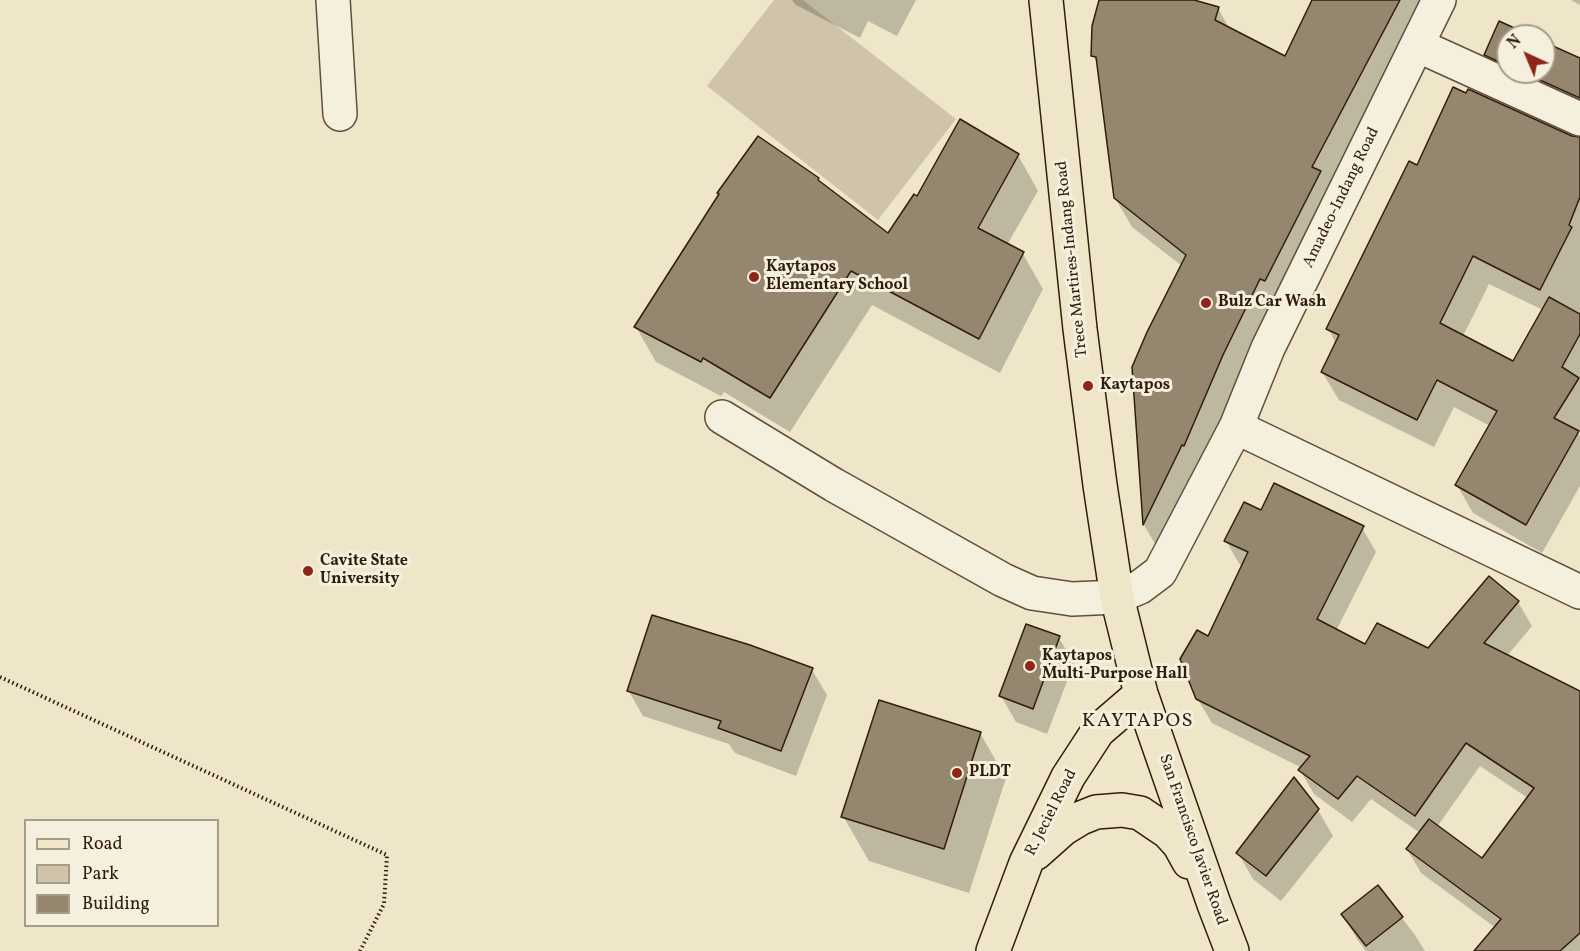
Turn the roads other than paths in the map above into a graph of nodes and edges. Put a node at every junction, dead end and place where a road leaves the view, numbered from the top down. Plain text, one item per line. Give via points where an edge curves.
1 (333, 0) edge
2 (1046, 0) edge
3 (1438, 0) edge
4 (1417, 45) junction
5 (340, 114) dead end
6 (1580, 119) edge
7 (722, 417) dead end
8 (1236, 427) junction
9 (1580, 592) edge
10 (1117, 597) junction
11 (1141, 694) junction
12 (1026, 862) junction
13 (1214, 904) junction
14 (993, 951) edge
15 (1232, 951) edge

1 - 5 street
2 - 10 main road, Trece Martires-Indang Road via 1080,329
3 - 4 street, Amadeo-Indang Road
4 - 6 street
4 - 8 street, Amadeo-Indang Road via 1268,348
7 - 10 street via 1003,580 1053,597
8 - 9 street
8 - 10 street, Amadeo-Indang Road via 1160,572
10 - 11 main road, Trece Martires-Indang Road
11 - 12 main road, R. Jeciel Road via 1098,731 1068,777
11 - 13 main road, San Francisco Javier Road
12 - 13 main road via 1081,818 1096,812 1140,813 1179,844
12 - 14 main road, R. Jeciel Road
13 - 15 main road, San Francisco Javier Road

